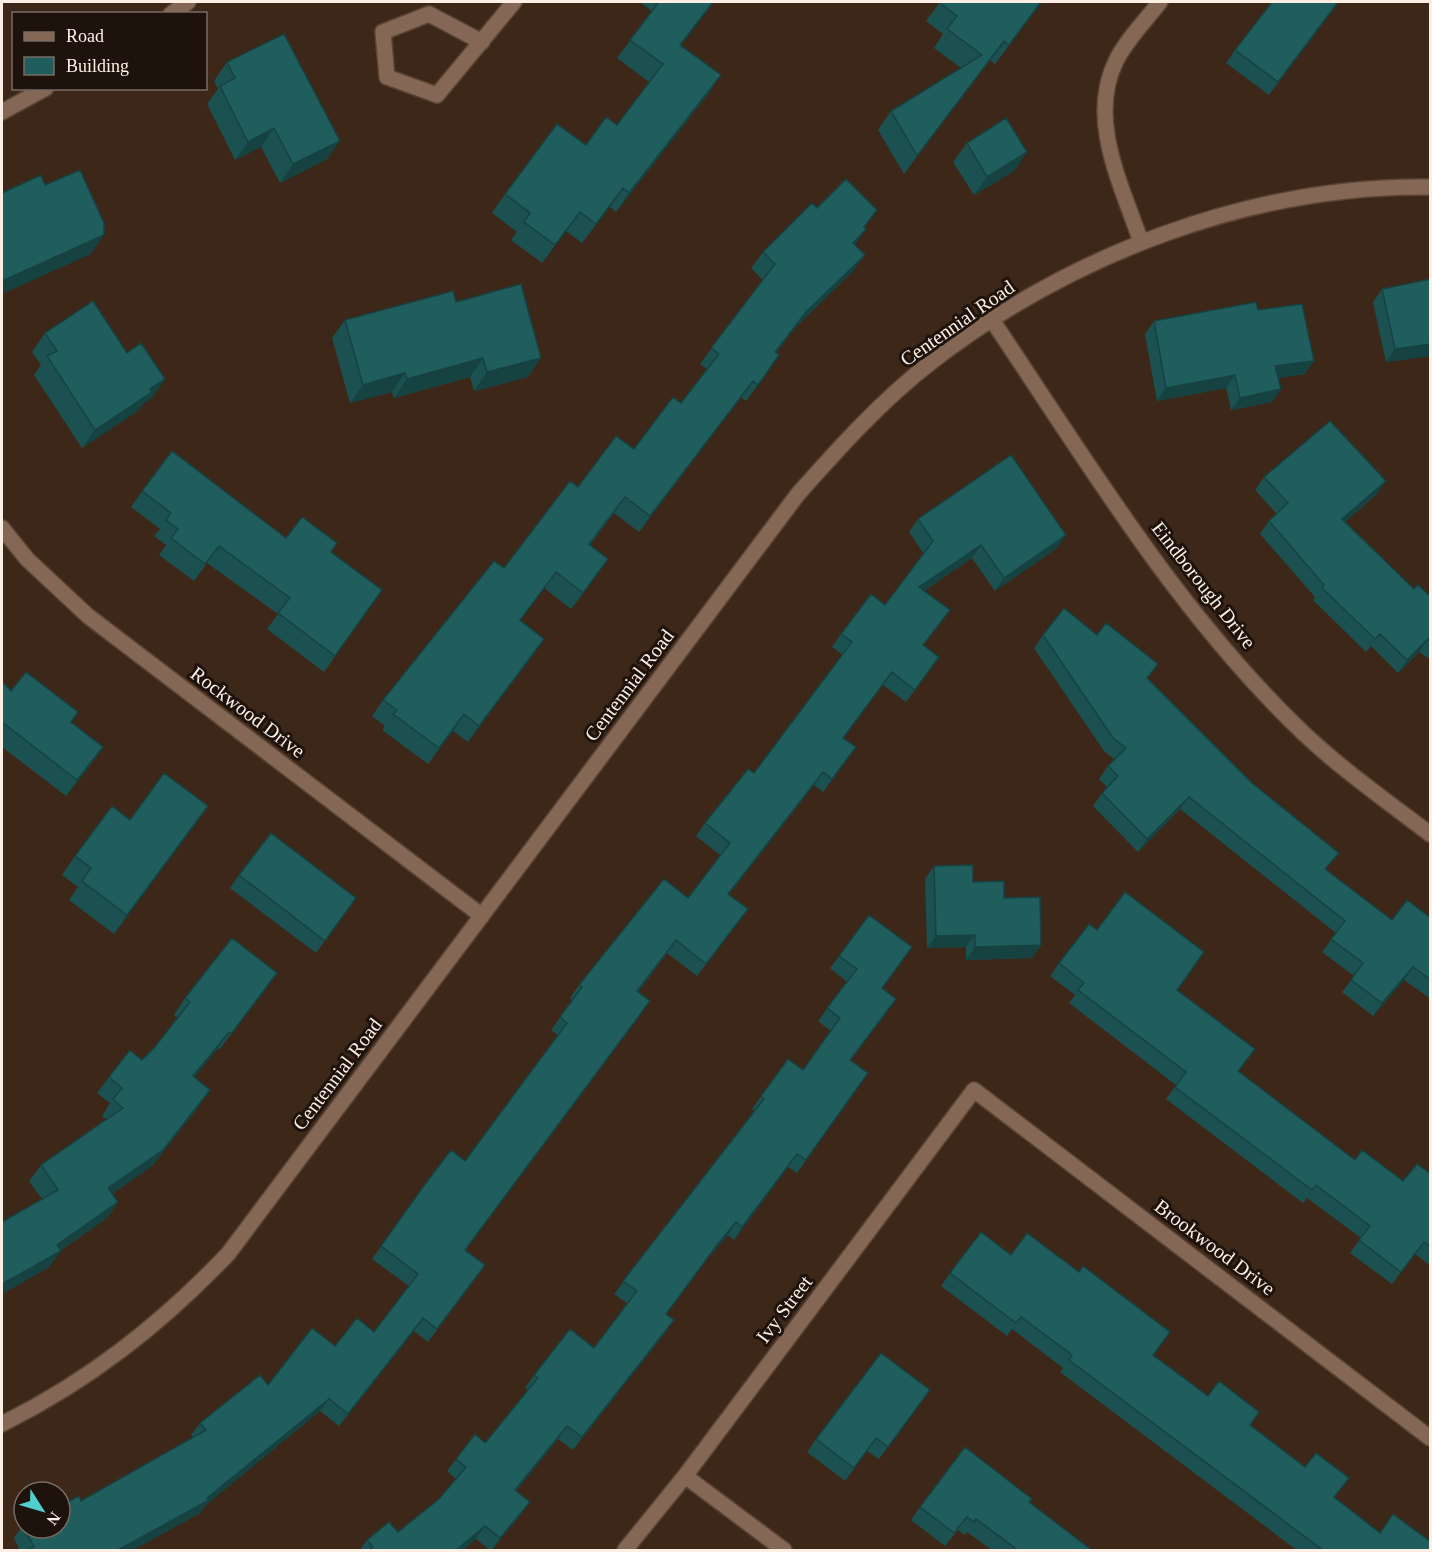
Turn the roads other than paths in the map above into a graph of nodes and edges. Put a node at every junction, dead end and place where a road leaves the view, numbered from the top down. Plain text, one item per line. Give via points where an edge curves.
1 (188, 2) edge
2 (514, 2) edge
3 (1160, 2) edge
4 (174, 12) edge
5 (482, 42) junction
6 (42, 90) edge
7 (2, 112) edge
8 (1431, 187) edge
9 (1141, 242) junction
10 (992, 320) junction
11 (2, 528) edge
12 (1431, 834) edge
13 (482, 916) junction
14 (974, 1090) joint
15 (2, 1424) edge
16 (1431, 1438) edge
17 (685, 1476) junction
18 (625, 1551) edge
19 (783, 1551) edge

1 - 4 street
2 - 5 street
3 - 9 street via 1116,60 1104,117 1108,142
5 - 5 street via 437,95 387,77 383,32 429,14
6 - 7 street
8 - 9 street, Centennial Road via 1402,186 1303,197 1219,216
9 - 10 street, Centennial Road via 1073,272
10 - 12 street, Eindborough Drive via 1164,573 1235,661 1293,724 1358,780
10 - 13 street, Centennial Road via 929,363 855,430 798,494
11 - 13 street, Rockwood Drive via 27,559 88,616
13 - 15 street, Centennial Road via 228,1254 183,1302 117,1355 57,1395
14 - 16 street, Brookwood Drive
14 - 17 street, Ivy Street
17 - 18 street, Ivy Street
17 - 19 street

